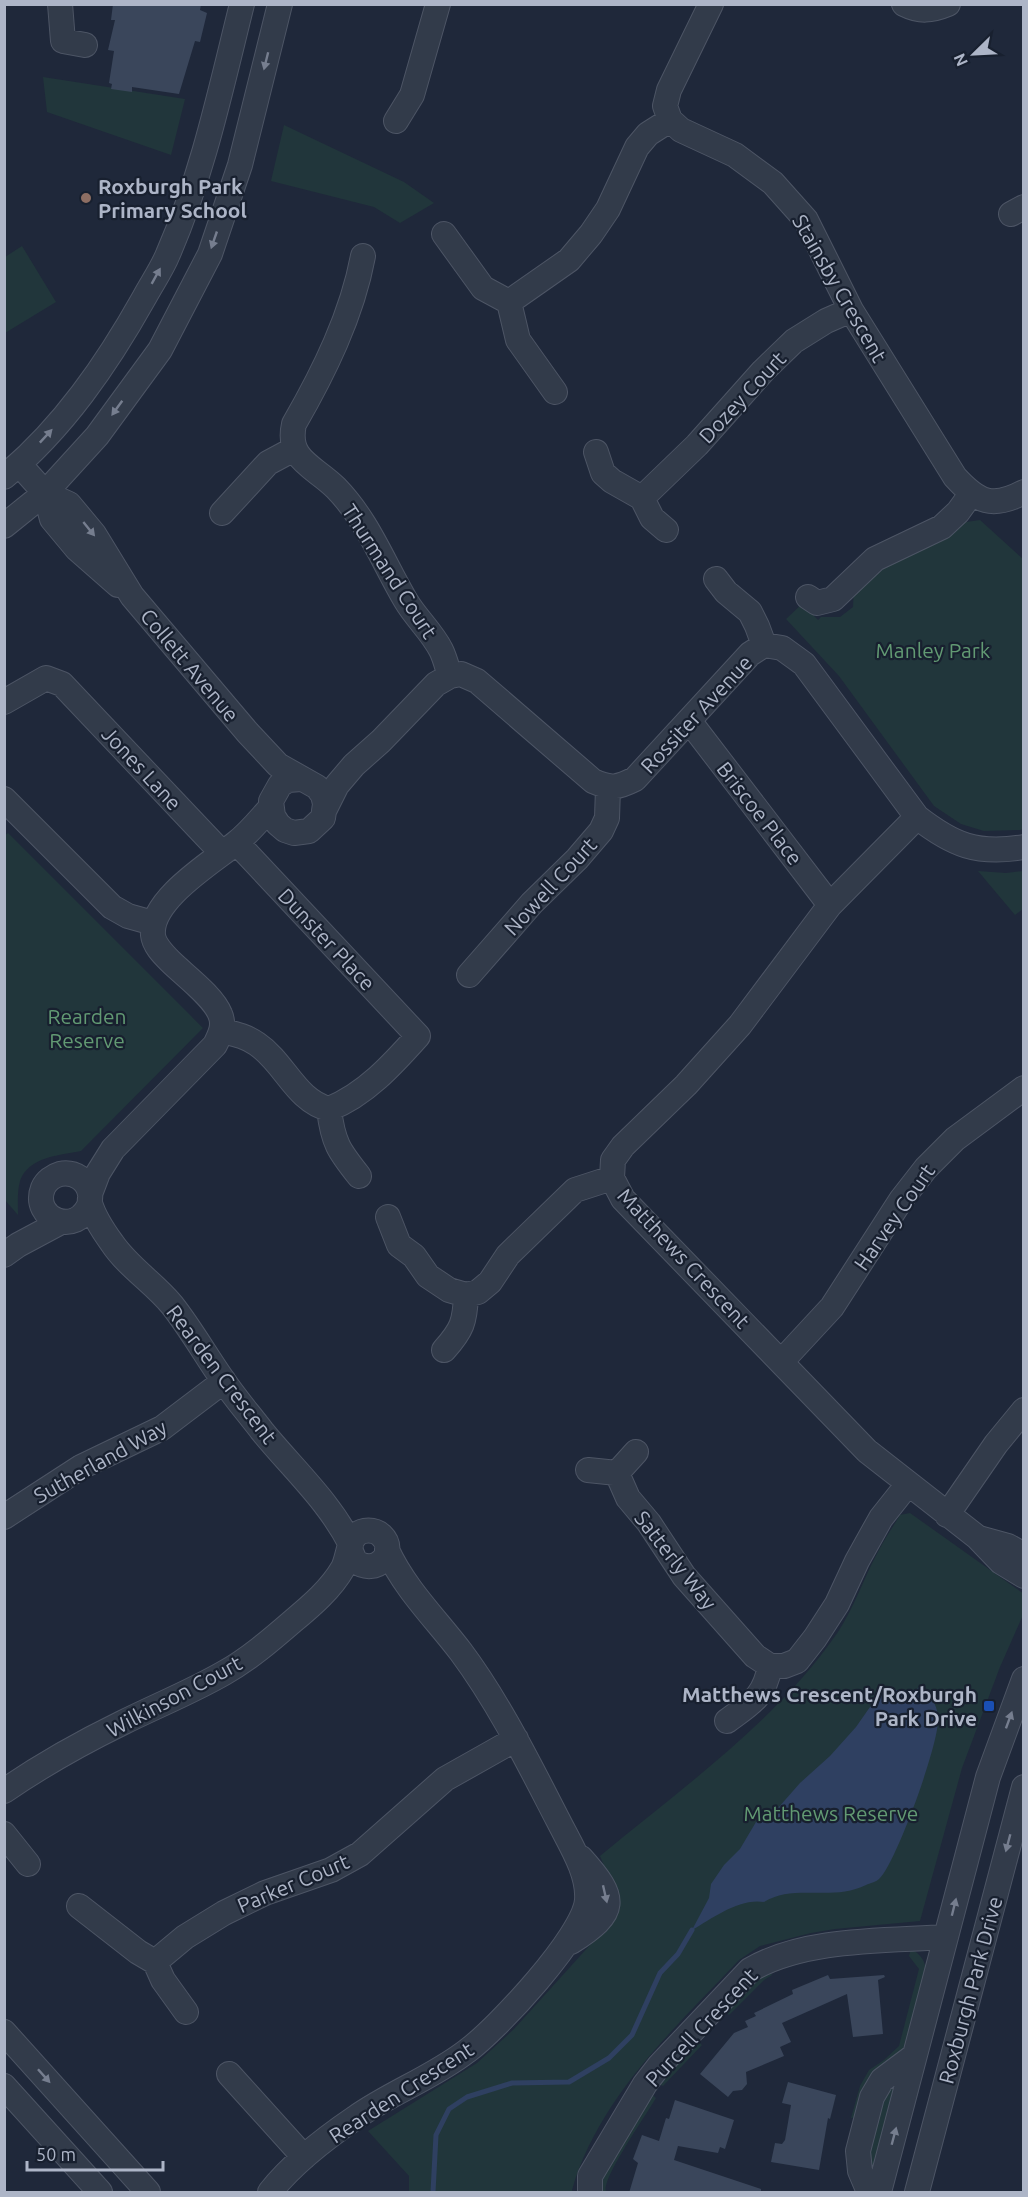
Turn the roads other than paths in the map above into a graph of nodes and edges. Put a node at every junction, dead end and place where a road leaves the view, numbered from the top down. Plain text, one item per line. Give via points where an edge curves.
1 (60, 4) edge
2 (242, 4) edge
3 (280, 4) edge
4 (438, 4) edge
5 (711, 4) edge
6 (904, 4) edge
7 (948, 4) edge
8 (85, 45) dead end
9 (670, 120) junction
10 (396, 121) dead end
11 (444, 234) dead end
12 (363, 256) dead end
13 (509, 302) junction
14 (851, 310) junction
15 (555, 392) dead end
16 (294, 449) junction
17 (596, 452) dead end
18 (12, 471) edge
19 (65, 471) junction
20 (1023, 492) edge
21 (45, 493) junction
22 (971, 494) junction
23 (642, 498) junction
24 (60, 511) junction
25 (222, 513) dead end
26 (11, 521) edge
27 (666, 530) dead end
28 (716, 579) dead end
29 (808, 597) dead end
30 (764, 645) junction
31 (450, 676) junction
32 (4, 702) edge
33 (690, 722) junction
34 (248, 733) junction
35 (354, 765) junction
36 (303, 779) junction
37 (608, 788) junction
38 (4, 799) edge
39 (271, 804) junction
40 (325, 809) junction
41 (916, 817) junction
42 (294, 833) junction
43 (1023, 847) edge
44 (229, 848) junction
45 (830, 904) junction
46 (153, 923) junction
47 (469, 975) dead end
48 (222, 1031) junction
49 (1023, 1088) edge
50 (329, 1109) junction
51 (113, 1149) junction
52 (67, 1173) junction
53 (359, 1176) dead end
54 (612, 1178) junction
55 (41, 1196) junction
56 (90, 1198) junction
57 (388, 1217) dead end
58 (65, 1222) junction
59 (113, 1245) junction
60 (11, 1250) edge
61 (465, 1295) junction
62 (444, 1350) dead end
63 (781, 1362) junction
64 (224, 1381) junction
65 (1023, 1410) edge
66 (636, 1452) dead end
67 (588, 1470) dead end
68 (617, 1473) junction
69 (908, 1484) junction
70 (328, 1506) junction
71 (947, 1515) junction
72 (4, 1518) edge
73 (370, 1530) junction
74 (977, 1537) junction
75 (350, 1547) junction
76 (1023, 1555) edge
77 (375, 1561) junction
78 (1023, 1576) edge
79 (331, 1584) junction
80 (770, 1666) junction
81 (1023, 1679) edge
82 (727, 1721) dead end
83 (516, 1739) junction
84 (1023, 1787) edge
85 (4, 1791) edge
86 (4, 1834) edge
87 (28, 1864) dead end
88 (79, 1906) dead end
89 (946, 1937) junction
90 (155, 1962) junction
91 (186, 2012) dead end
92 (4, 2032) edge
93 (915, 2056) junction
94 (229, 2074) dead end
95 (4, 2086) edge
96 (304, 2157) junction
97 (275, 2186) edge
98 (100, 2193) edge
99 (148, 2193) edge
100 (253, 2193) edge
101 (590, 2193) edge
102 (869, 2193) edge
103 (879, 2193) edge
104 (916, 2193) edge

1 - 8 street via 63,42
18 -> 2 street via 67,414 118,344 168,255 204,155
3 -> 19 street via 240,165 210,254 160,350 97,436
4 - 10 street via 412,95
5 - 9 street via 669,90 665,106
6 - 7 street via 933,11
9 - 13 street via 648,134 637,147 608,209 570,260
9 - 14 street, Stainsby Crescent via 681,130 735,155 773,183 806,220
11 - 13 street via 483,288
12 - 16 street via 334,347 294,423
13 - 15 street via 518,340
14 - 22 street, Stainsby Crescent via 955,477
14 - 23 street, Dozey Court via 794,341 697,446
16 - 25 street via 268,463
16 - 31 street, Thurmand Court via 363,521 406,603 441,650
17 - 23 street via 603,474
18 - 21 street, Collett Avenue
19 - 21 street
19 - 24 street
20 - 22 street via 1010,500 990,502
21 - 24 street, Collett Avenue
21 - 26 street
22 - 29 street via 942,527 875,559 833,598 818,603
23 - 27 street via 652,518
24 - 26 street
24 - 34 street, Collett Avenue via 78,549 132,596
28 - 30 street via 750,612
30 - 33 street, Rossiter Avenue via 750,654
30 - 41 street, Rossiter Avenue via 782,648 804,664
31 - 35 street via 436,684
31 - 37 street via 461,674 477,681 592,781
32 - 44 street, Jones Lane via 46,678 62,684
33 - 37 street, Rossiter Avenue via 635,779
33 - 45 street, Briscoe Place
34 - 36 street, Collett Avenue via 278,765
34 - 39 street, Collett Avenue via 267,776
35 - 36 street via 329,776
35 - 40 street via 337,785
36 - 39 street via 280,785
36 - 40 street via 323,795
37 - 47 street, Nowell Court via 608,818 602,831
38 - 46 street via 112,907
39 - 42 street via 278,824
39 - 44 street
40 - 42 street via 317,826
41 - 43 street, Rossiter Avenue via 940,835 972,849
41 - 45 street, Matthews Crescent
42 - 44 street via 267,834
44 - 46 street via 185,883
44 - 50 street, Dunster Place via 418,1036 360,1093
45 - 54 street, Matthews Crescent via 740,1025 623,1146 613,1160
46 - 48 street via 153,938 161,952 213,1003 221,1015
48 - 50 street via 245,1036 259,1045 287,1073 305,1099
48 - 51 street via 215,1045
49 - 63 street, Harvey Court via 955,1139 926,1168 832,1307
50 - 53 street via 337,1147
51 - 52 street via 87,1166
51 - 56 street via 98,1173
52 - 55 street via 49,1179
52 - 56 street via 82,1179
54 - 61 street via 575,1190 508,1255 490,1282 478,1292
54 - 63 street, Matthews Crescent via 623,1199
55 - 58 street via 44,1210 55,1220
55 - 60 street via 33,1221
56 - 58 street via 83,1216
56 - 59 street, Rearden Crescent
57 - 61 street via 399,1245 414,1256 428,1276
58 - 59 street, Rearden Crescent
58 - 60 street
59 - 64 street, Rearden Crescent via 172,1305
61 - 62 street via 465,1316 459,1333
63 - 69 street, Matthews Crescent via 867,1451
64 - 70 street, Rearden Crescent
64 - 72 street, Sutherland Way via 162,1428 81,1467
65 - 71 street
66 - 68 street
67 - 68 street
68 - 80 street, Satterly Way via 628,1498 684,1576 755,1656
69 - 71 street, Matthews Crescent
69 - 80 street via 881,1518 815,1638 797,1661
70 - 73 street, Rearden Crescent
70 - 75 street, Rearden Crescent
71 - 74 street, Matthews Crescent
73 - 75 street via 356,1536
73 - 77 street via 382,1536
74 - 76 street, Matthews Crescent
74 - 78 street, Matthews Crescent via 1001,1562
75 - 77 street via 355,1561
75 - 79 street, Wilkinson Court
77 - 79 street, Wilkinson Court
77 - 83 street, Rearden Crescent via 395,1566 412,1593 462,1653
79 - 85 street, Wilkinson Court via 267,1644 225,1673 47,1762
80 - 82 street via 766,1684 756,1700
89 -> 81 street, Roxburgh Park Drive via 988,1777
83 - 90 street, Parker Court via 445,1779 360,1854 331,1870 224,1912
83 - 96 street, Rearden Crescent via 572,1848 607,1891 603,1918 565,1946 503,2019 467,2051 356,2117
84 -> 104 street, Roxburgh Park Drive
86 - 87 street
88 - 90 street
89 - 93 street, Roxburgh Park Drive
89 - 101 street, Purcell Crescent via 809,1949 763,1962 750,1970 645,2085 590,2176
90 - 91 street
92 -> 99 street
93 - 102 street, Roxburgh Park Drive via 882,2080 872,2097 858,2151 860,2171
103 -> 93 street, Roxburgh Park Drive
94 - 96 street
95 - 98 street
96 - 97 street, Rearden Crescent
97 - 100 street, Rearden Crescent

